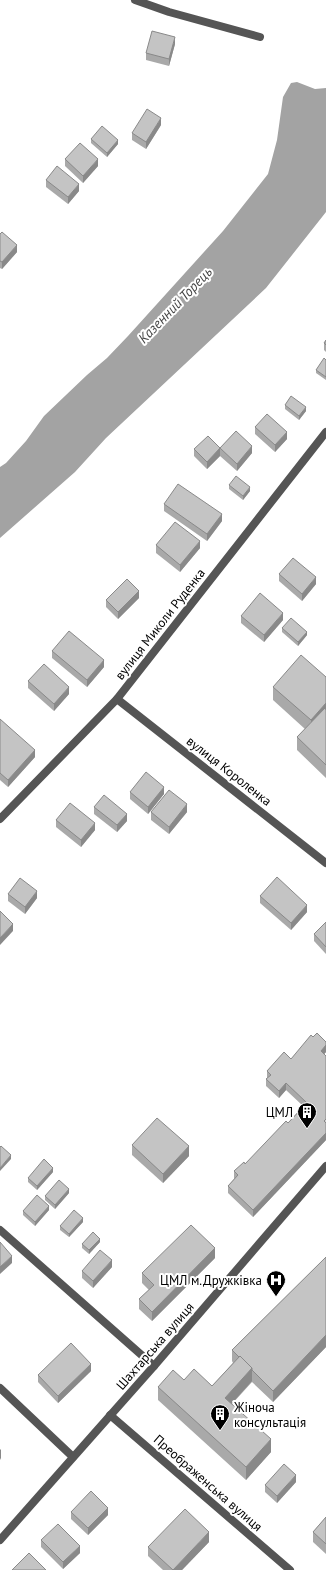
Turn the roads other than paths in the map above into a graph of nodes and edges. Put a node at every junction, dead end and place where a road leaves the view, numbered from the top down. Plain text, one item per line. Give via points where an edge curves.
1 (135, 0) edge
2 (260, 37) dead end
3 (326, 432) edge
4 (117, 699) junction
5 (0, 819) edge
6 (326, 862) edge
7 (326, 1166) edge
8 (0, 1230) edge
9 (154, 1366) junction
10 (0, 1388) edge
11 (110, 1415) junction
12 (73, 1457) junction
13 (0, 1540) edge
14 (290, 1570) edge

1 - 2 street
3 - 4 street, вулиця Миколи Руденка
4 - 5 street, вулиця Миколи Руденка
4 - 6 street, вулиця Короленка
7 - 9 street, Шахтарська вулиця
8 - 9 street
9 - 11 street, Шахтарська вулиця
10 - 12 street
11 - 12 street, Шахтарська вулиця
11 - 14 street, Преображенська вулиця
12 - 13 street, Шахтарська вулиця

